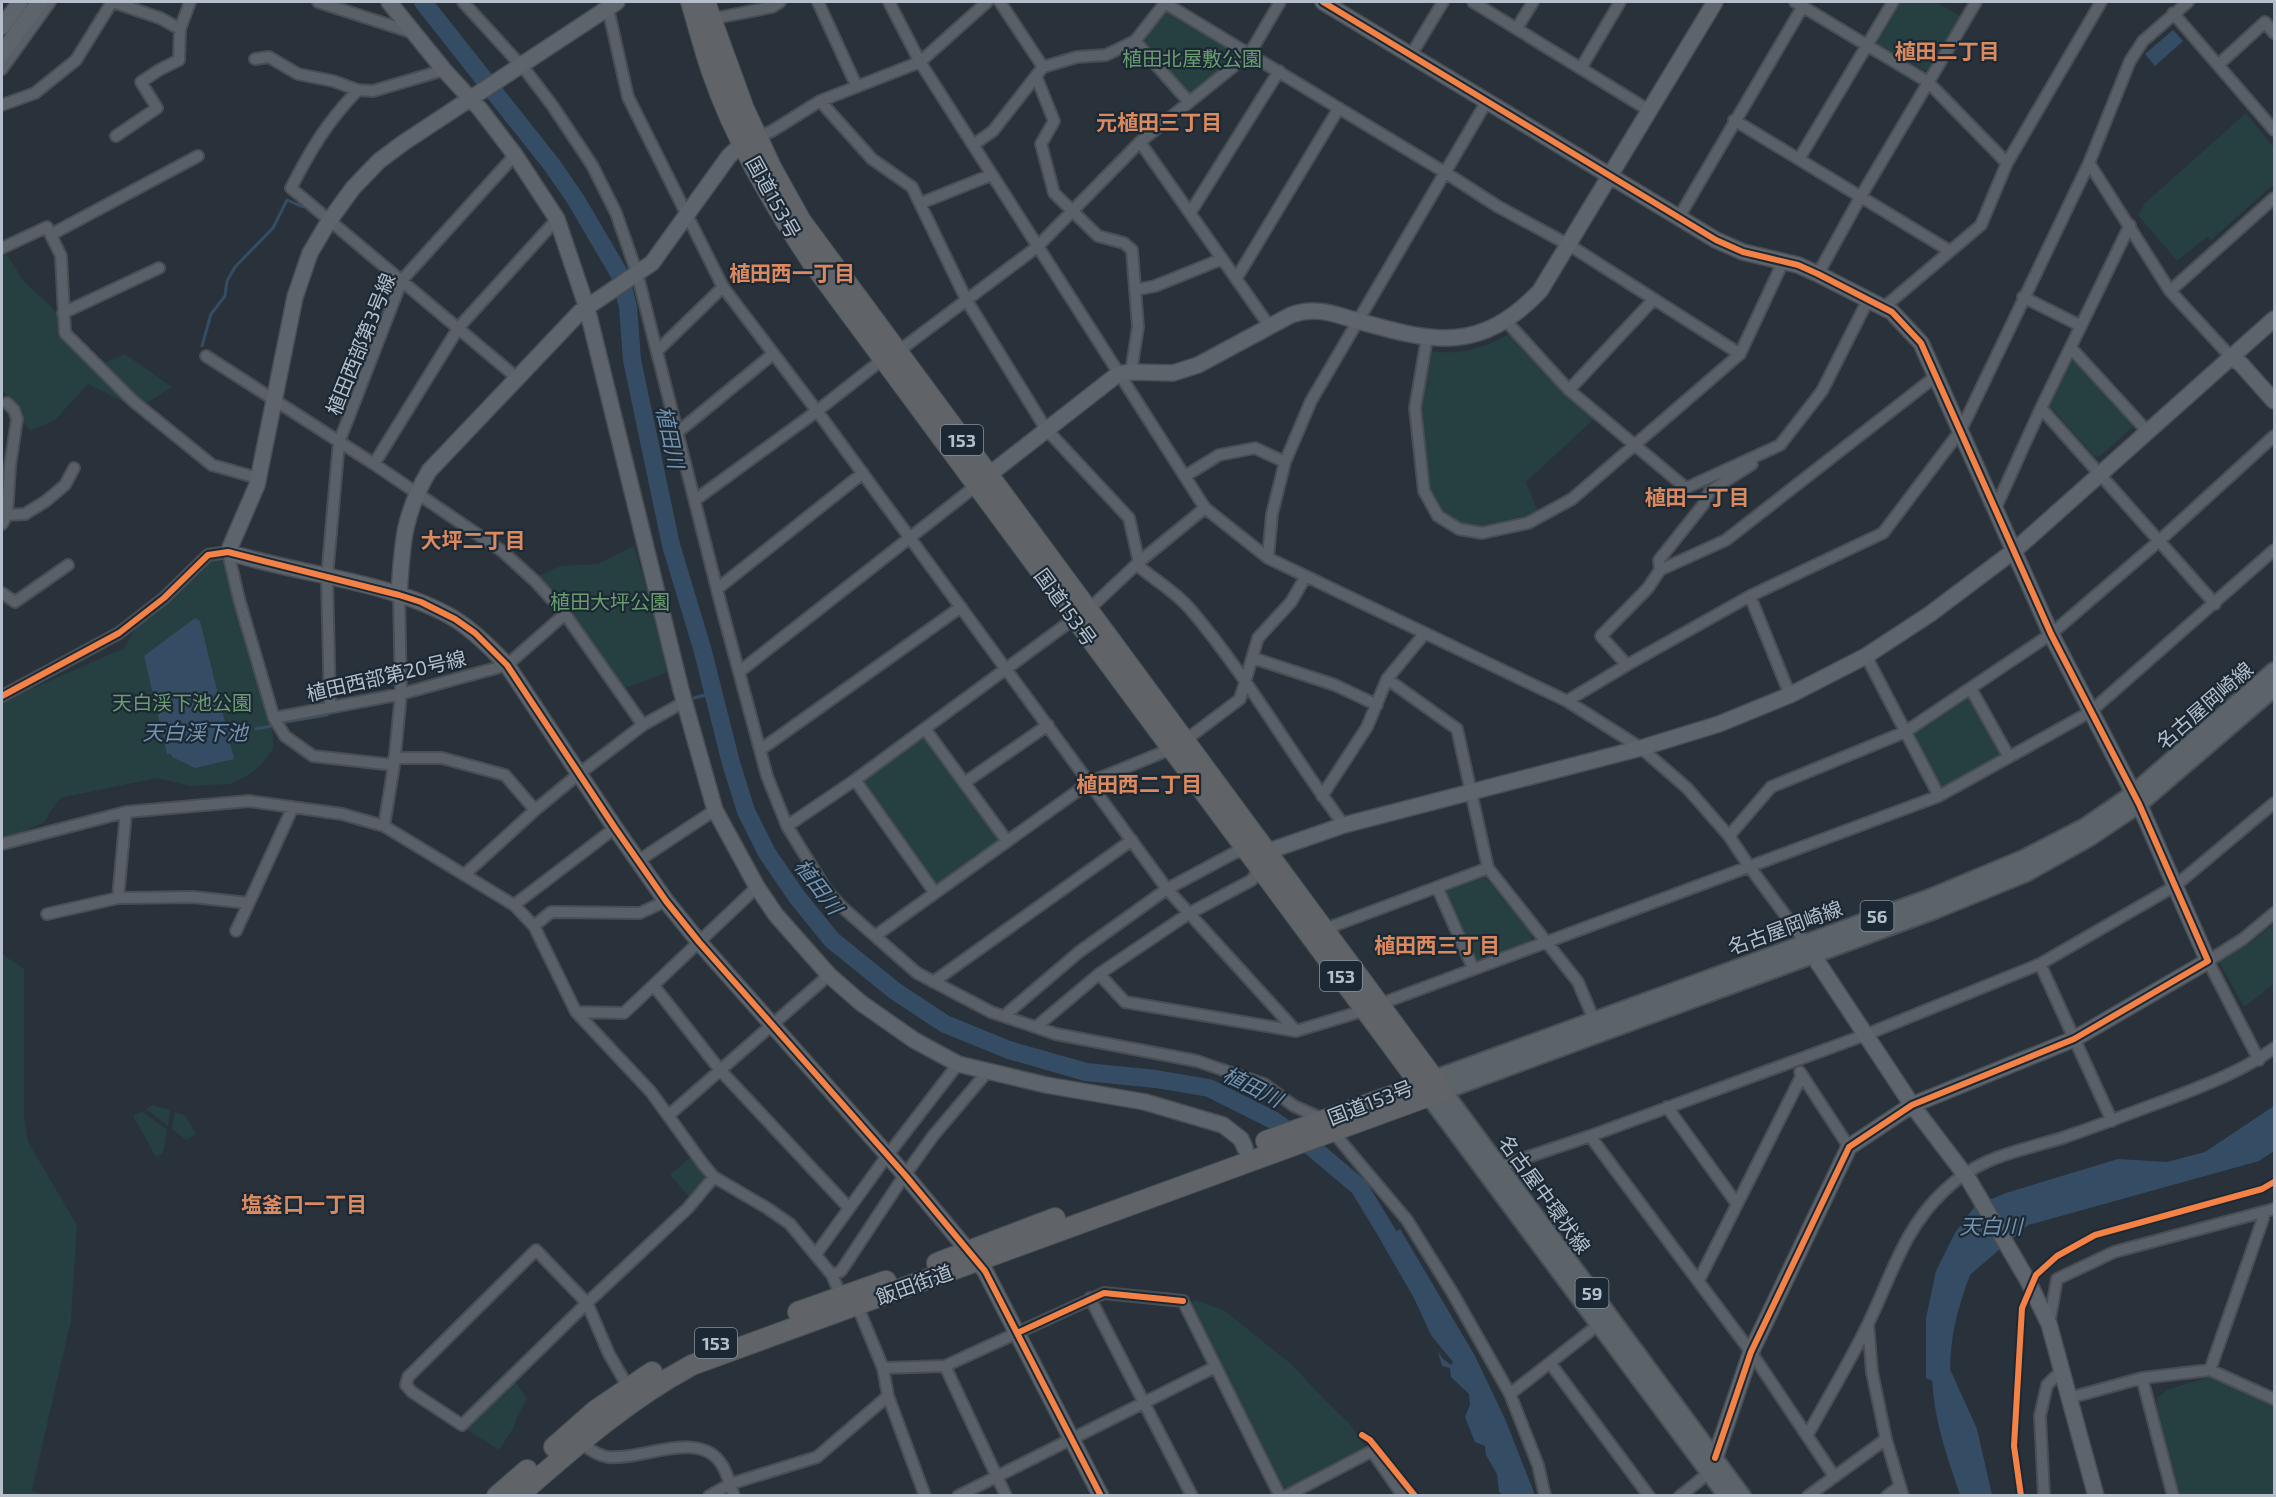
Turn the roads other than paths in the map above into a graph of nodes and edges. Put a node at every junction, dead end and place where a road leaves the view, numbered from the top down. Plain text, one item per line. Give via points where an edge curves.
1 (20, 2) edge
2 (39, 2) edge
3 (50, 2) edge
4 (112, 2) edge
5 (190, 2) edge
6 (318, 2) edge
7 (389, 2) edge
8 (691, 2) edge
9 (780, 2) edge
10 (818, 2) edge
11 (890, 2) edge
12 (987, 2) edge
13 (1000, 2) edge
14 (1164, 2) edge
15 (1280, 2) edge
16 (1323, 2) edge
17 (1443, 2) edge
18 (1473, 2) edge
19 (1533, 2) edge
20 (1620, 2) edge
21 (1715, 2) edge
22 (1893, 2) edge
23 (1976, 2) edge
24 (2101, 2) edge
25 (2188, 2) edge
26 (468, 3) edge
27 (610, 4) edge
28 (1799, 4) edge
29 (708, 10) edge
30 (2173, 13) junction
31 (2, 27) edge
32 (1517, 28) junction
33 (180, 29) junction
34 (414, 33) junction
35 (2274, 33) edge
36 (1135, 41) junction
37 (1867, 45) junction
38 (2, 53) edge
39 (1250, 53) junction
40 (1411, 55) junction
41 (255, 59) dead end
42 (920, 62) junction
43 (2218, 65) junction
44 (518, 66) junction
45 (1581, 68) junction
46 (2, 69) edge
47 (444, 70) junction
48 (1039, 71) junction
49 (1278, 71) junction
50 (1928, 82) junction
51 (857, 87) junction
52 (358, 90) junction
53 (473, 96) junction
54 (1487, 100) junction
55 (820, 101) junction
56 (1189, 102) junction
57 (2, 105) edge
58 (1339, 108) junction
59 (1650, 111) junction
60 (1734, 120) junction
61 (2274, 130) edge
62 (116, 136) dead end
63 (750, 140) junction
64 (1140, 142) junction
65 (973, 145) junction
66 (515, 155) junction
67 (198, 156) dead end
68 (1799, 159) junction
69 (2090, 163) junction
70 (2007, 164) junction
71 (1446, 173) junction
72 (992, 175) junction
73 (1611, 175) junction
74 (1861, 196) junction
75 (2274, 198) edge
76 (921, 203) junction
77 (1072, 211) junction
78 (1190, 213) junction
79 (687, 216) junction
80 (1679, 217) junction
81 (557, 219) junction
82 (329, 221) junction
83 (2130, 225) junction
84 (52, 234) junction
85 (1569, 246) junction
86 (1037, 247) junction
87 (2, 248) edge
88 (1950, 251) junction
89 (1222, 259) junction
90 (1783, 262) junction
91 (159, 268) dead end
92 (637, 273) junction
93 (1818, 274) junction
94 (1236, 279) junction
95 (402, 280) junction
96 (723, 287) junction
97 (1135, 290) junction
98 (2170, 291) junction
99 (2023, 297) junction
100 (1654, 299) junction
101 (1868, 300) junction
102 (967, 301) junction
103 (590, 307) junction
104 (1883, 308) junction
105 (63, 313) junction
106 (2274, 319) edge
107 (1357, 320) junction
108 (1506, 321) junction
109 (2080, 326) junction
110 (459, 327) junction
111 (1270, 327) junction
112 (1427, 338) junction
113 (2071, 348) junction
114 (657, 351) junction
115 (773, 354) junction
116 (1740, 354) junction
117 (206, 356) dead end
118 (890, 356) junction
119 (2231, 357) junction
120 (1125, 373) junction
121 (1936, 376) junction
122 (516, 377) junction
123 (1569, 390) junction
124 (274, 400) junction
125 (2274, 401) edge
126 (7, 403) dead end
127 (2041, 408) junction
128 (817, 411) junction
129 (1046, 429) junction
130 (1961, 430) junction
131 (678, 432) junction
132 (2148, 432) junction
133 (2274, 436) edge
134 (339, 442) junction
135 (1635, 445) junction
136 (1780, 446) junction
137 (1285, 462) junction
138 (374, 464) junction
139 (74, 468) dead end
140 (863, 473) junction
141 (2100, 474) junction
142 (1185, 476) junction
143 (258, 478) junction
144 (982, 480) junction
145 (416, 493) junction
146 (695, 500) junction
147 (1996, 507) junction
148 (1205, 508) junction
149 (4, 520) edge
150 (910, 537) junction
151 (2159, 541) junction
152 (2015, 550) junction
153 (2274, 550) edge
154 (228, 552) junction
155 (1268, 558) junction
156 (1138, 562) junction
157 (68, 565) dead end
158 (1660, 570) junction
159 (1306, 576) junction
160 (327, 577) junction
161 (717, 590) junction
162 (2, 593) edge
163 (399, 595) junction
164 (1750, 596) junction
165 (2215, 604) junction
166 (961, 607) junction
167 (566, 614) junction
168 (1081, 615) junction
169 (1425, 633) junction
170 (2051, 634) junction
171 (1866, 656) junction
172 (1253, 658) junction
173 (507, 665) junction
174 (1627, 665) junction
175 (1006, 669) junction
176 (2274, 671) edge
177 (739, 672) junction
178 (1387, 679) junction
179 (1244, 680) junction
180 (2274, 688) edge
181 (1971, 689) junction
182 (401, 694) junction
183 (1790, 695) junction
184 (2, 696) edge
185 (1567, 701) junction
186 (684, 702) junction
187 (1377, 705) junction
188 (330, 707) junction
189 (2090, 712) junction
190 (274, 718) junction
191 (643, 725) junction
192 (1048, 725) junction
193 (925, 729) junction
194 (1905, 732) junction
195 (1177, 745) junction
196 (1641, 748) junction
197 (760, 750) junction
198 (2009, 757) junction
199 (394, 761) junction
200 (580, 773) junction
201 (855, 780) junction
202 (1090, 782) junction
203 (964, 783) junction
204 (1472, 791) junction
205 (1322, 796) junction
206 (1939, 796) junction
207 (2136, 799) junction
208 (2274, 803) edge
209 (293, 807) junction
210 (536, 810) junction
211 (715, 810) junction
212 (126, 812) junction
213 (1344, 825) junction
214 (384, 826) junction
215 (787, 826) junction
216 (615, 828) junction
217 (1730, 836) junction
218 (1132, 840) junction
219 (1007, 841) junction
220 (2, 844) edge
221 (1258, 858) junction
222 (638, 861) junction
223 (1749, 866) junction
224 (1488, 868) junction
225 (464, 875) junction
226 (2175, 886) junction
227 (757, 887) junction
228 (1437, 887) junction
229 (1167, 889) junction
230 (935, 893) junction
231 (118, 898) junction
232 (666, 901) junction
233 (248, 903) junction
234 (514, 905) junction
235 (2274, 913) edge
236 (47, 914) dead end
237 (1188, 914) junction
238 (534, 926) junction
239 (1325, 929) junction
240 (236, 930) dead end
241 (875, 936) junction
242 (1544, 941) junction
243 (699, 942) junction
244 (1808, 949) junction
245 (2208, 961) junction
246 (2040, 964) junction
247 (1473, 968) junction
248 (1099, 974) junction
249 (829, 975) junction
250 (933, 982) junction
251 (654, 986) junction
252 (1373, 1007) junction
253 (576, 1012) junction
254 (1004, 1016) junction
255 (1594, 1020) junction
256 (772, 1025) junction
257 (1036, 1027) junction
258 (1296, 1031) junction
259 (1865, 1035) junction
260 (2074, 1039) junction
261 (2274, 1048) edge
262 (2259, 1060) junction
263 (1793, 1062) junction
264 (958, 1064) junction
265 (720, 1070) junction
266 (988, 1071) junction
267 (1802, 1075) junction
268 (1432, 1088) junction
269 (1912, 1105) junction
270 (1667, 1107) junction
271 (669, 1114) junction
272 (2112, 1121) junction
273 (1320, 1128) junction
274 (1590, 1136) junction
275 (1849, 1147) junction
276 (1257, 1148) junction
277 (887, 1156) junction
278 (1498, 1167) junction
279 (905, 1175) junction
280 (1967, 1176) junction
281 (714, 1177) junction
282 (1737, 1204) junction
283 (849, 1209) junction
284 (2270, 1211) edge
285 (816, 1254) junction
286 (972, 1256) junction
287 (832, 1275) junction
288 (1699, 1280) junction
289 (1090, 1298) junction
290 (849, 1301) junction
291 (587, 1302) junction
292 (1868, 1324) junction
293 (2049, 1324) junction
294 (1598, 1325) junction
295 (1017, 1333) junction
296 (1751, 1352) junction
297 (1550, 1363) junction
298 (945, 1366) junction
299 (1215, 1367) junction
300 (883, 1368) junction
301 (2062, 1370) junction
302 (2210, 1370) junction
303 (2142, 1378) junction
304 (628, 1387) junction
305 (1510, 1394) junction
306 (888, 1396) junction
307 (2069, 1398) junction
308 (2274, 1399) edge
309 (1144, 1401) junction
310 (1807, 1436) junction
311 (1071, 1437) junction
312 (1886, 1439) junction
313 (580, 1442) junction
314 (1713, 1465) junction
315 (1834, 1476) junction
316 (997, 1478) junction
317 (730, 1484) junction
318 (1902, 1491) edge
319 (1811, 1494) edge
320 (497, 1496) edge
321 (518, 1496) edge
322 (709, 1496) edge
323 (734, 1496) edge
324 (925, 1496) edge
325 (958, 1496) edge
326 (1006, 1496) edge
327 (1101, 1496) edge
328 (1192, 1496) edge
329 (1280, 1496) edge
330 (1286, 1496) edge
331 (1403, 1496) edge
332 (1545, 1496) edge
333 (1649, 1496) edge
334 (1680, 1496) edge
335 (1727, 1496) edge
336 (1742, 1496) edge
337 (1887, 1496) edge
338 (2044, 1496) edge
339 (2096, 1496) edge
340 (2173, 1496) edge

1 - 31 street
2 - 38 street
3 - 46 street
4 - 33 street
4 - 57 street via 76,60 35,93
5 - 33 street
6 - 34 street
7 - 34 street
8 - 63 highway, 国道153号 / 153 via 712,72
9 - 29 street via 772,7
10 - 51 street
11 - 42 street
12 - 42 street
13 - 48 street
14 - 36 street
14 - 39 street
15 - 39 street
16 - 40 street
17 - 40 street
18 - 32 street
19 - 32 street
20 - 45 street
21 - 59 street
22 - 37 street
23 - 50 street
24 - 70 street
25 - 30 street
26 - 44 street
27 - 44 street
27 - 79 street via 628,97
28 - 37 street
28 - 60 street
29 - 63 highway, 国道153号 / 153 via 744,109
30 - 43 street
30 - 69 street via 2143,40 2130,61
32 - 45 street
33 - 62 street via 179,60 141,82 157,108
34 - 47 street
35 - 43 street via 2265,22
36 - 48 street via 1106,55 1077,57
36 - 56 street
37 - 50 street
37 - 68 street
39 - 49 street
39 - 56 street
40 - 54 street
41 - 52 street via 269,57 298,74
42 - 51 street
42 - 65 street
43 - 61 street
44 - 53 street
44 - 92 street via 552,105 592,165 616,213
45 - 59 street
47 - 52 street via 373,91
47 - 53 street
48 - 65 street via 993,131
48 - 77 street via 1054,121 1041,144 1054,193
49 - 58 street
49 - 78 street
50 - 70 street
50 - 74 street
51 - 55 street
52 - 82 street via 333,116 309,151 291,188
53 - 66 street
53 - 82 street via 379,161
54 - 71 street
54 - 73 street
55 - 63 street
55 - 76 street via 872,159 912,187
56 - 64 street
58 - 71 street
58 - 94 street
59 - 73 street
60 - 68 street
60 - 80 street
63 - 79 street via 729,156
63 - 118 highway, 国道153号 / 153 via 790,229
64 - 77 street
64 - 78 street
65 - 72 street
66 - 81 street
66 - 95 street, 植田西部第3号線
67 - 84 street
68 - 74 street
69 - 83 street
69 - 99 street
70 - 88 street via 1981,225
71 - 85 street
71 - 107 street
72 - 76 street
72 - 86 street
73 - 80 street
73 - 85 street
74 - 88 street
74 - 93 street
75 - 98 street
76 - 102 street
77 - 86 street
77 - 97 street via 1098,236 1124,243 1132,250
78 - 89 street
79 - 92 street via 652,263
79 - 96 street
80 - 90 street via 1743,252
81 - 103 street
81 - 110 street
82 - 95 street
82 - 124 street via 310,253 295,297
83 - 98 street
83 - 109 street
84 - 87 street via 47,227
84 - 105 street via 61,256
85 - 100 street
85 - 108 street via 1540,291
86 - 102 street
86 - 120 street
88 - 104 street
89 - 94 street
89 - 97 street
90 - 93 street
90 - 116 street
91 - 105 street
92 - 103 street
92 - 114 street
93 - 101 street
94 - 111 street
95 - 110 street
95 - 134 street, 植田西部第3号線
96 - 114 street
96 - 115 street
97 - 120 street via 1138,327
98 - 119 street
99 - 109 street
99 - 130 street
100 - 116 street
100 - 123 street
101 - 104 street
101 - 136 street via 1822,391
102 - 118 street
102 - 129 street
103 - 122 street via 579,312
103 - 186 street
104 - 121 street via 1892,312 1921,343
105 - 143 street via 64,333 133,401 212,465
106 - 119 street
107 - 111 street via 1325,310 1302,311
107 - 112 street
107 - 137 street via 1311,401
108 - 112 street via 1468,337
108 - 123 street
109 - 113 street
110 - 122 street
110 - 138 street
111 - 120 street via 1190,368 1173,373
112 - 135 street via 1415,408 1424,491 1438,516 1459,529 1482,533 1528,522 1572,499
113 - 127 street
113 - 132 street
114 - 131 street
115 - 128 street
115 - 131 street
116 - 135 street
117 - 124 street
118 - 128 street
118 - 144 highway, 国道153号 / 153
119 - 125 street
119 - 132 street
120 - 129 street
120 - 142 street
121 - 130 street
121 - 158 street via 1726,540
122 - 145 street via 429,471
123 - 135 street
124 - 134 street
124 - 143 street
126 - 149 street via 17,419
127 - 141 street
127 - 147 street
128 - 140 street
128 - 146 street
129 - 144 street
129 - 156 street via 1129,518
130 - 147 street
130 - 164 street via 1883,533
131 - 146 street
132 - 141 street
133 - 151 street
134 - 138 street
134 - 160 street, 植田西部第3号線
135 - 136 street via 1686,488
136 - 158 street via 1710,491 1659,560
137 - 142 street via 1255,448 1219,455
137 - 155 street via 1272,514
138 - 145 street
139 - 149 street via 65,485 46,501 25,514
140 - 150 street
140 - 161 street
141 - 151 street
141 - 152 street
142 - 148 street
143 - 154 street
144 - 150 street
144 - 168 highway, 国道153号 / 153
145 - 163 street via 404,533
145 - 167 street via 502,551
146 - 161 street
147 - 152 street
148 - 155 street
148 - 156 street
150 - 166 street
150 - 177 street
151 - 165 street
151 - 170 street
152 - 170 street
152 - 171 street
153 - 165 street
154 - 160 street
154 - 184 street via 208,555 164,598 119,633
154 - 190 street
155 - 159 street
156 - 168 street
156 - 179 street via 1190,608
157 - 162 street via 15,602
158 - 174 street via 1648,588 1601,636
159 - 169 street
159 - 172 street via 1291,602 1258,638
160 - 163 street
160 - 188 street, 植田西部第3号線
161 - 177 street
163 - 173 street via 455,619
163 - 182 street
164 - 174 street
164 - 183 street
165 - 189 street
166 - 175 street
166 - 197 street
167 - 173 street
167 - 191 street
168 - 175 street
168 - 195 highway, 国道153号 / 153
169 - 178 street
169 - 185 street
170 - 181 street
170 - 189 street
171 - 183 street
171 - 194 street
172 - 179 street
172 - 187 street via 1335,685
173 - 182 street, 植田西部第20号線
173 - 200 street
174 - 185 street
175 - 192 street
175 - 193 street
176 - 207 main road, 名古屋岡崎線 / 56
177 - 197 street
178 - 187 street
178 - 204 street via 1457,729
179 - 195 street via 1240,699
179 - 205 street
180 - 207 main road, 名古屋岡崎線 / 56
181 - 194 street
181 - 198 street
182 - 188 street, 植田西部第20号線
182 - 199 street
183 - 196 street via 1719,724
185 - 196 street
186 - 191 street
186 - 211 street
187 - 205 street
188 - 190 street, 植田西部第20号線
189 - 198 street
189 - 207 street
190 - 199 street via 285,736 313,756
191 - 200 street
192 - 202 street
192 - 203 street
193 - 201 street
193 - 203 street
194 - 206 street
194 - 217 street via 1771,787
195 - 202 street
195 - 221 highway, 国道153号 / 153
196 - 204 street
196 - 217 street via 1687,788
197 - 215 street
198 - 206 street
199 - 210 street via 442,758 506,775
199 - 214 street
200 - 210 street
200 - 216 street
201 - 215 street
201 - 230 street
202 - 218 street
202 - 219 street
203 - 219 street
204 - 213 street
204 - 224 street
205 - 213 street
206 - 223 street
207 - 226 street
207 - 244 main road, 名古屋岡崎線 / 56 via 2090,837 2026,873 1935,910
208 - 226 street
209 - 212 street via 249,801
209 - 214 street via 342,814
209 - 233 street
210 - 225 street
211 - 222 street
211 - 227 street
212 - 220 street
212 - 231 street
213 - 221 street
214 - 225 street
215 - 241 street via 827,891
216 - 222 street
216 - 234 street
217 - 223 street
218 - 229 street
218 - 250 street
219 - 230 street
221 - 229 street via 1236,852
221 - 237 street via 1252,879
221 - 239 highway, 国道153号 / 153
221 - 252 highway, 国道153号 / 153 via 1312,935
222 - 232 street
223 - 242 street
223 - 244 street
224 - 228 street
224 - 242 street
225 - 234 street
226 - 245 street
226 - 246 street
227 - 243 street
227 - 249 street via 776,915
228 - 239 street
228 - 247 street
229 - 237 street
229 - 254 street via 1079,952
230 - 241 street
231 - 233 street via 193,897
231 - 236 street
232 - 238 street via 640,914 551,912
232 - 243 street
233 - 240 street
234 - 238 street
235 - 245 street
237 - 248 street
237 - 258 street
238 - 253 street
239 - 252 highway, 国道153号 / 153
241 - 250 street
242 - 247 street
242 - 255 street via 1578,982
243 - 251 street
243 - 256 street
244 - 255 main road, 名古屋岡崎線 / 56
244 - 259 street
244 - 268 main road, 名古屋岡崎線 / 56
245 - 260 street
245 - 262 street
246 - 259 street
246 - 260 street
247 - 252 street
248 - 257 street
248 - 258 street via 1125,1002
249 - 256 street
249 - 264 street via 889,1023
250 - 254 street
251 - 253 street via 624,1014
251 - 265 street
252 - 258 street
252 - 268 highway, 国道153号 / 153
253 - 271 street
254 - 257 street
255 - 268 main road, 名古屋岡崎線 / 56
256 - 265 street
256 - 277 street
257 - 273 street via 1197,1061 1264,1084
259 - 263 street
259 - 269 street
260 - 269 street
260 - 272 street
261 - 262 street
262 - 272 street
263 - 267 street
263 - 270 street
264 - 266 street
264 - 277 street
265 - 271 street
265 - 283 street
266 - 276 street via 1145,1102 1223,1125
266 - 279 street
267 - 275 street
267 - 282 street
268 - 273 highway, 飯田街道 / 153
268 - 278 main road, 名古屋中環状線 / 59
268 - 294 main road, 名古屋中環状線 / 59
269 - 275 street
269 - 280 street
270 - 274 street
270 - 282 street
271 - 281 street
272 - 280 street via 1994,1157
273 - 276 highway, 飯田街道 / 153
273 - 305 street via 1407,1220
274 - 278 street
274 - 288 street
275 - 296 street
276 - 286 highway, 飯田街道 / 153
277 - 279 street
277 - 283 street
278 - 314 main road, 名古屋中環状線 / 59
279 - 286 street
279 - 287 street via 841,1271
280 - 292 street via 1943,1191 1921,1215 1902,1247
280 - 293 street
281 - 285 street via 790,1224
281 - 291 street via 688,1208
282 - 288 street
283 - 285 street
284 - 293 street via 2114,1252 2057,1279
284 - 302 street
285 - 287 street
286 - 290 highway, 飯田街道 / 153
286 - 295 street via 985,1271
287 - 290 street
288 - 296 street
289 - 295 street
289 - 299 street via 1104,1293 1183,1301
289 - 309 street
290 - 300 street
290 - 304 highway, 飯田街道 / 153 via 678,1357
290 - 313 highway, 飯田街道 / 153 via 692,1365 641,1394
291 - 291 street via 537,1250 408,1377 406,1385 462,1425
291 - 304 street
292 - 310 street
292 - 312 street via 1872,1372
293 - 301 street
294 - 297 street
294 - 314 main road, 名古屋中環状線 / 59
295 - 298 street
295 - 311 street
296 - 310 street
296 - 314 street
297 - 305 street
297 - 333 street
298 - 300 street
298 - 316 street
299 - 309 street
299 - 329 street
300 - 306 street
301 - 307 street
301 - 338 street via 2048,1386 2040,1416
302 - 303 street
302 - 308 street
303 - 307 street
303 - 340 street
304 - 320 highway, 飯田街道 / 153
305 - 332 street via 1538,1465
306 - 317 street via 817,1457
306 - 324 street
307 - 339 street
309 - 311 street
309 - 328 street
310 - 315 street
311 - 316 street
311 - 327 street
312 - 315 street
312 - 318 street
313 - 317 street via 606,1457 681,1446 706,1451 722,1463
313 - 321 highway, 飯田街道 / 153
314 - 334 street
314 - 335 main road, 名古屋中環状線 / 59
314 - 336 main road, 名古屋中環状線 / 59
315 - 319 street
316 - 325 street
316 - 326 street
317 - 322 street
317 - 323 street
318 - 337 street
330 - 331 street via 1372,1451

